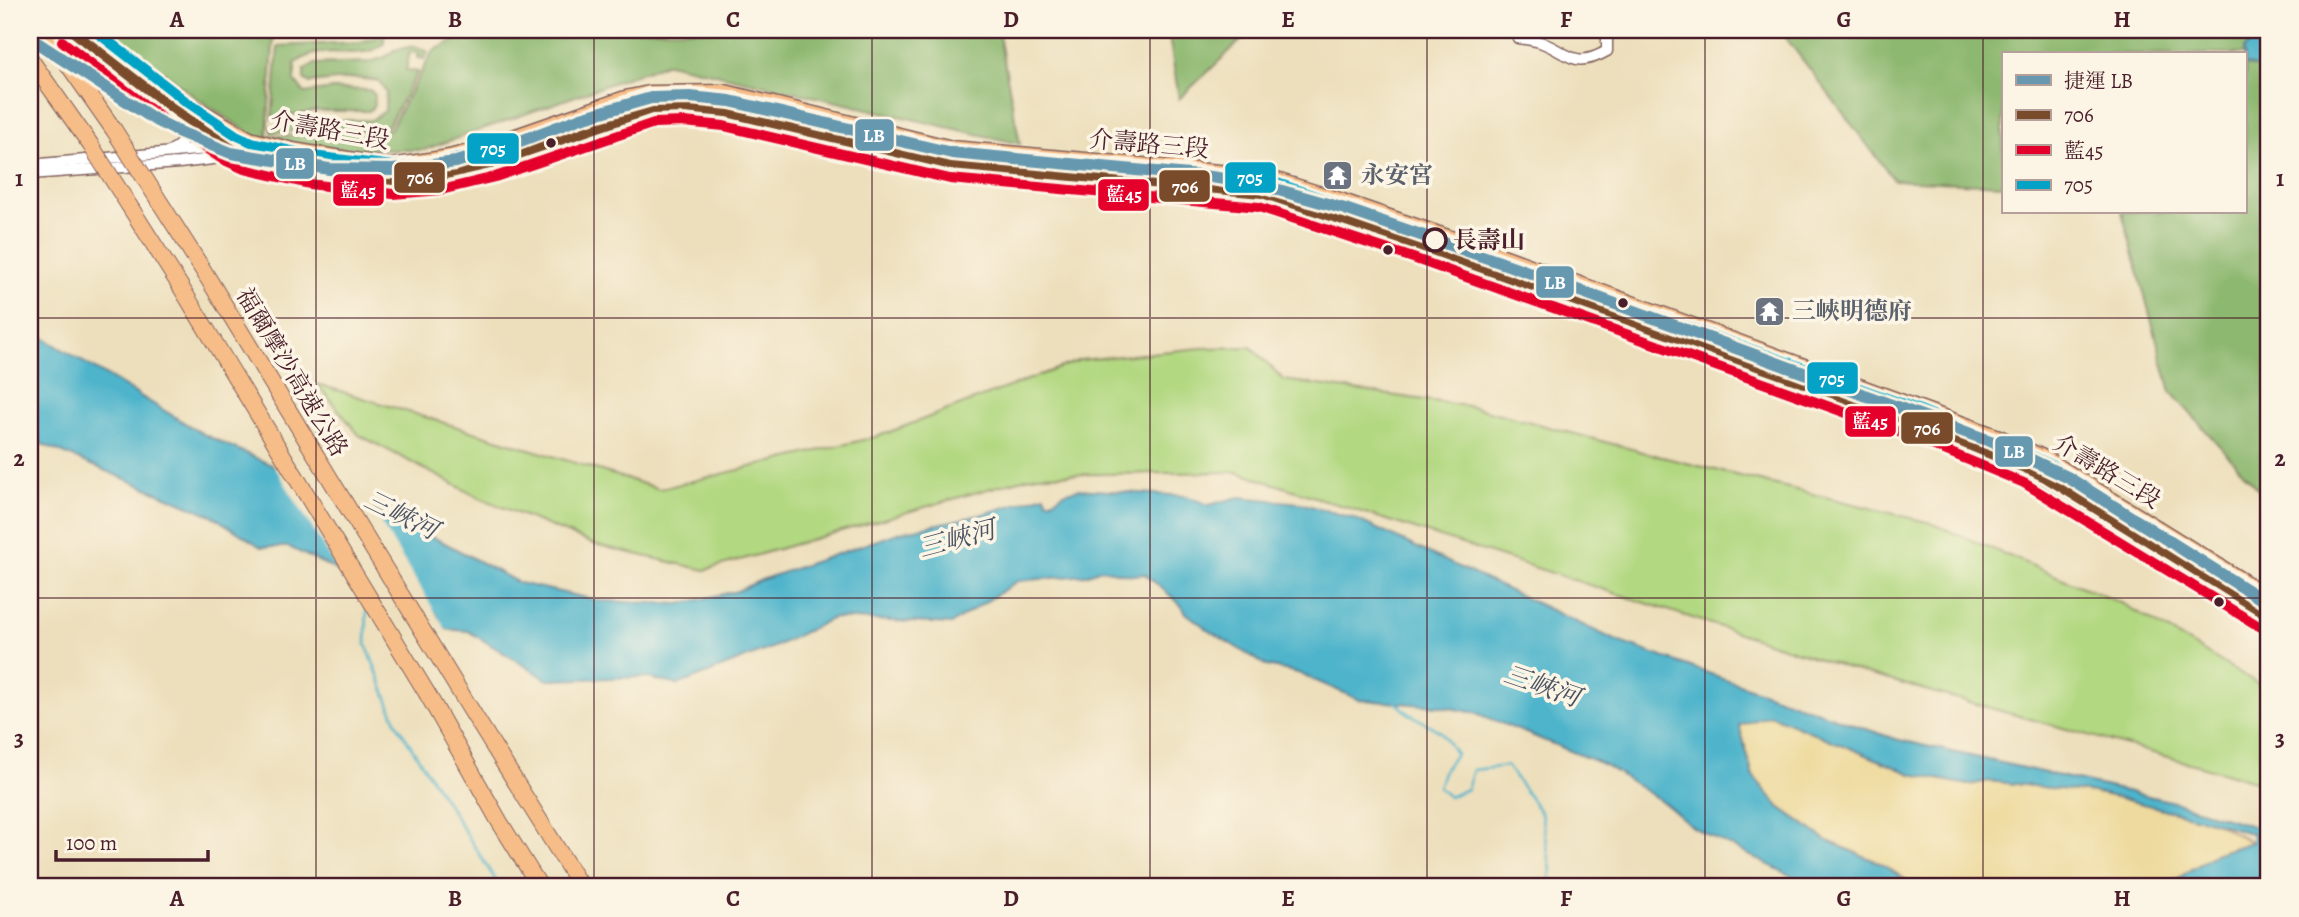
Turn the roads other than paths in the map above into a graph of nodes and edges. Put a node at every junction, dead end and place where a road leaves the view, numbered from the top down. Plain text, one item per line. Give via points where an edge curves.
1 (44, 30) edge
2 (71, 30) edge
3 (92, 30) edge
4 (1607, 30) edge
5 (1518, 38) dead end
6 (30, 59) edge
7 (176, 111) junction
8 (250, 139) junction
9 (229, 147) junction
10 (168, 152) junction
11 (247, 155) junction
12 (30, 165) edge
13 (30, 174) edge
14 (2269, 597) edge
15 (2269, 616) edge
16 (499, 821) junction
17 (532, 887) edge
18 (540, 887) edge
19 (581, 887) edge

1 - 19 highway, 福爾摩沙高速公路, bridge via 204,270
2 - 7 main road, 介壽路三段
3 - 8 main road, 介壽路三段 via 187,103
4 - 5 street via 1607,51 1574,60 1539,41
6 - 16 highway, 福爾摩沙高速公路, bridge via 179,284 428,695
7 - 9 main road, 介壽路三段
7 - 10 street via 187,134 182,145
8 - 9 street
8 - 14 main road, 介壽路三段 via 391,166 475,150 649,93 725,92 952,148 1264,176 1492,252 1999,438 2045,458
9 - 10 street
9 - 11 main road, 介壽路三段
10 - 12 street
11 - 13 street
11 - 15 main road, 介壽路三段 via 311,170 393,180 438,176 490,164 651,109 684,108 726,112 951,165 1262,193 1774,372 2030,470
16 - 17 highway
16 - 18 highway, 福爾摩沙高速公路

